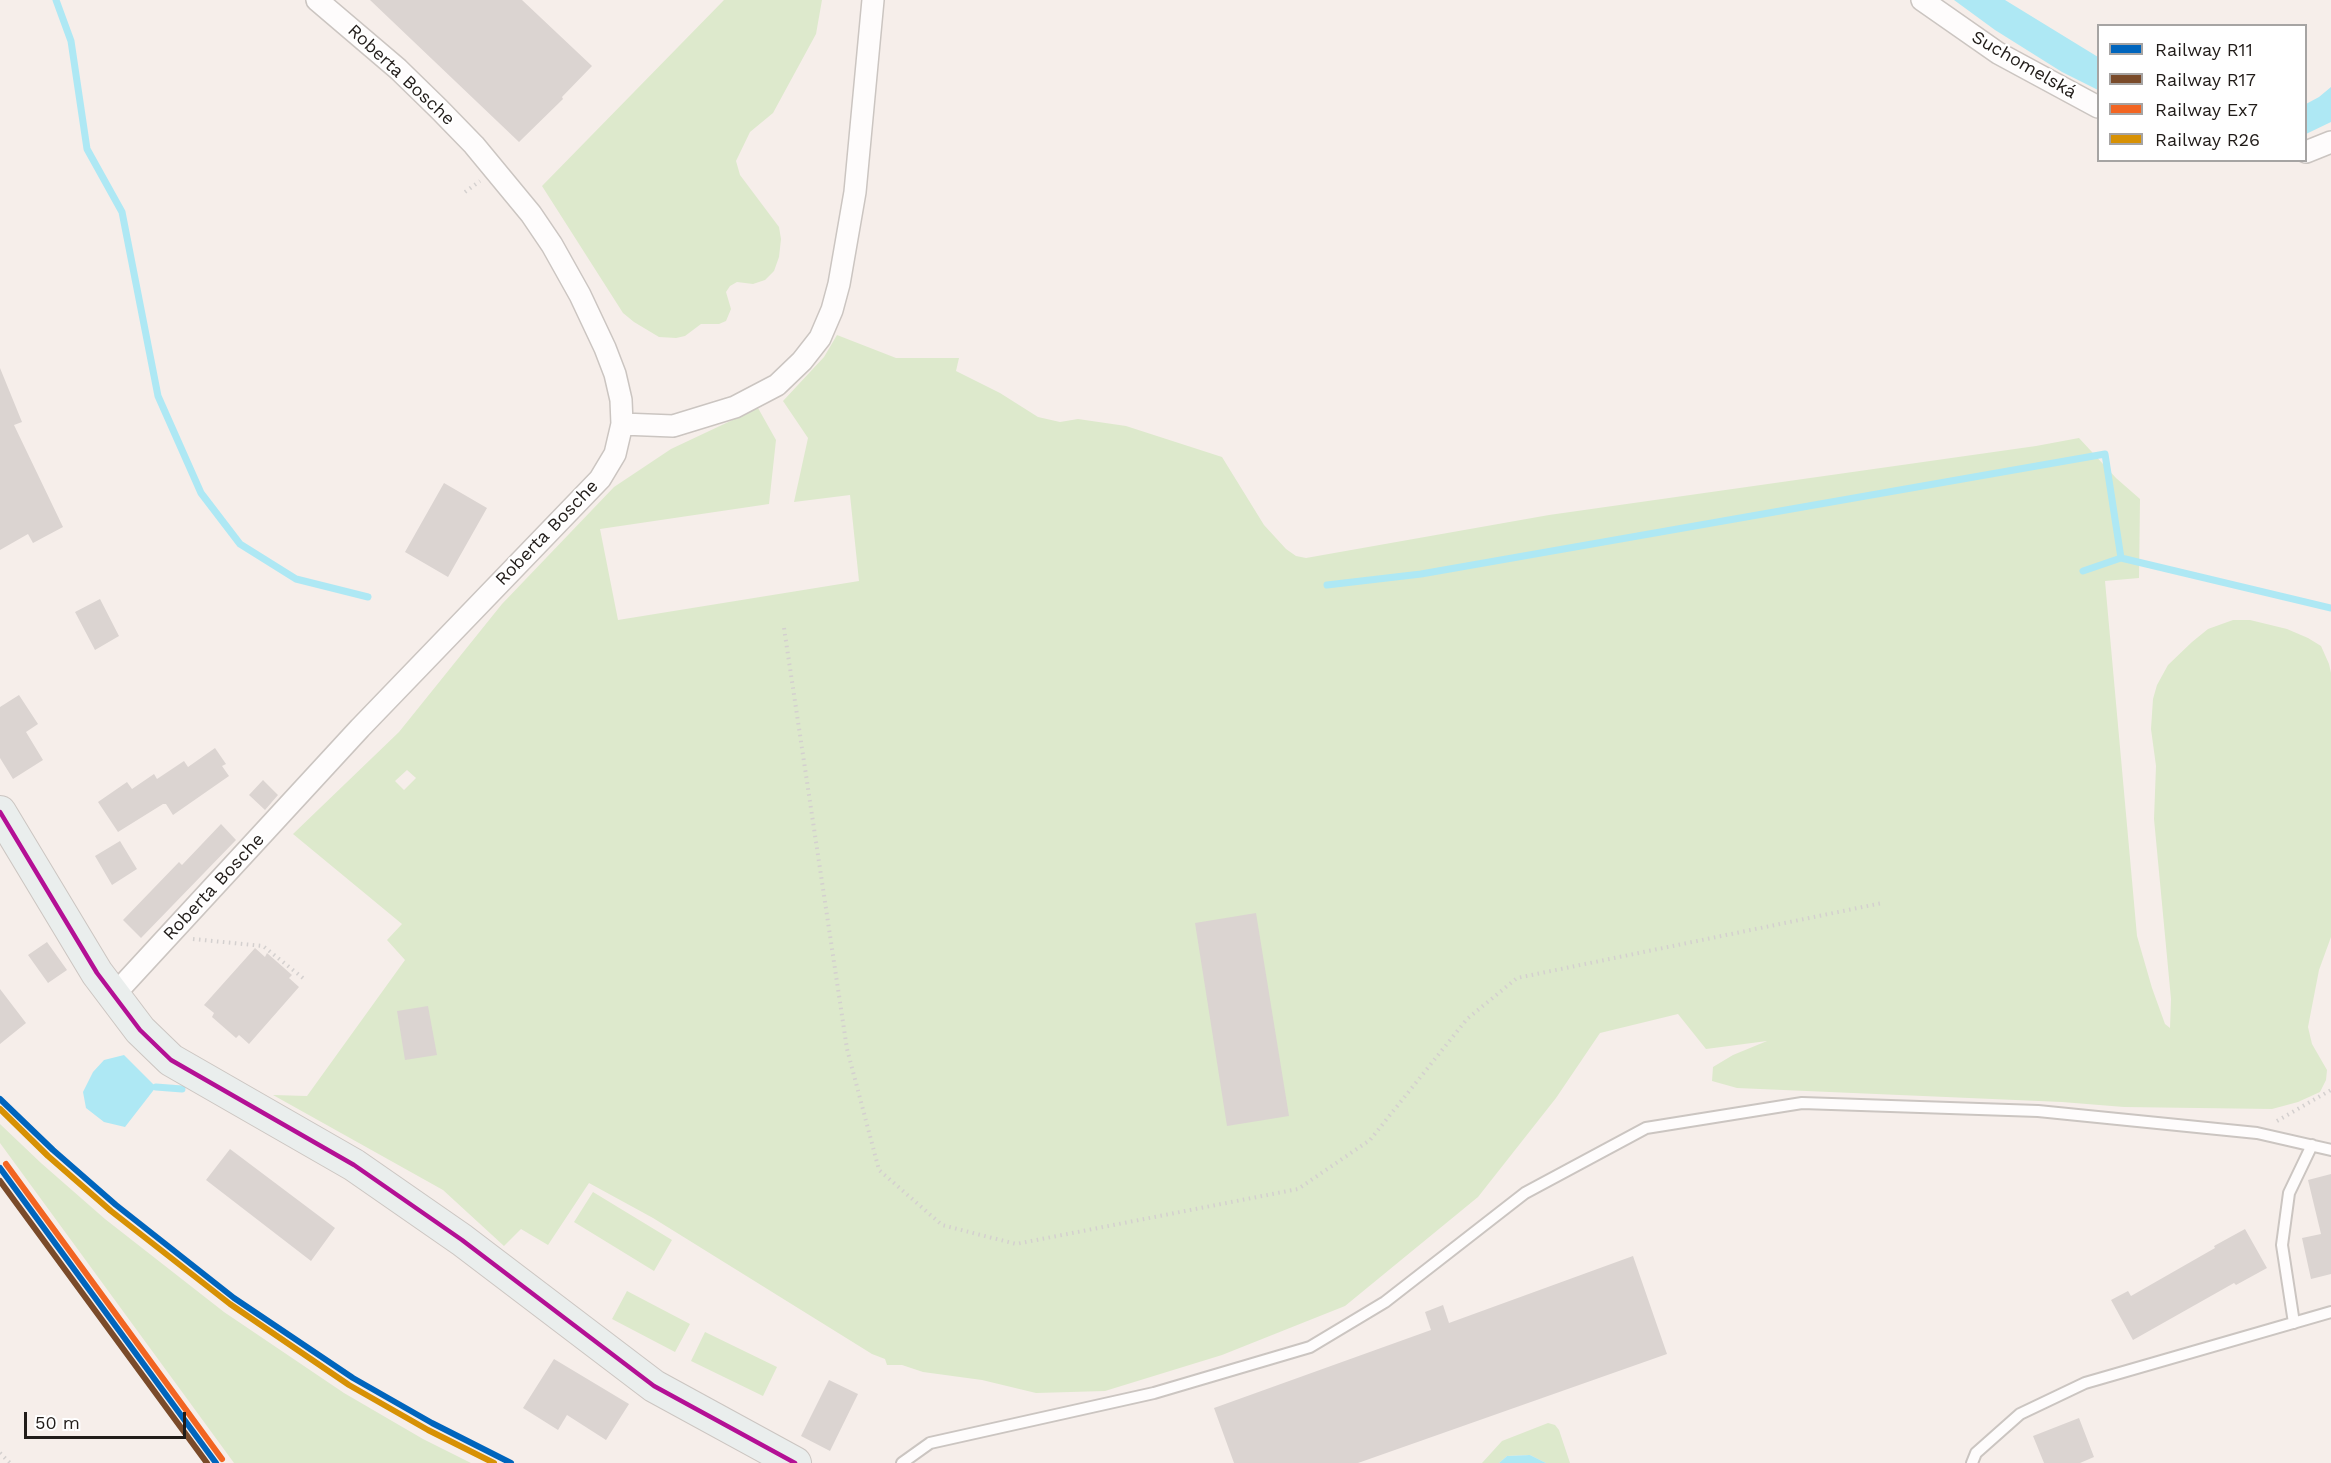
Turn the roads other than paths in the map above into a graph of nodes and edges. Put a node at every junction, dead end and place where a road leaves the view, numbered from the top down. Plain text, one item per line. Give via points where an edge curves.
1 (317, 0) edge
2 (873, 0) edge
3 (1922, 0) edge
4 (2097, 106) edge
5 (2331, 142) edge
6 (2307, 152) edge
7 (622, 424) junction
8 (0, 812) edge
9 (113, 996) junction
10 (2312, 1145) junction
11 (2331, 1150) edge
12 (2331, 1312) edge
13 (2294, 1323) junction
14 (795, 1463) edge
15 (902, 1463) edge
16 (1972, 1463) edge

1 - 7 street, Roberta Bosche via 440,109 531,214 580,295 605,348 621,400
2 - 7 street via 855,192 839,284 820,338 777,385 735,407 672,426
3 - 4 street, Suchomelská via 1998,53
5 - 6 street
7 - 9 street, Roberta Bosche via 615,454 600,479 360,728
8 - 9 street
9 - 14 street via 171,1060 354,1165 462,1240 654,1386
10 - 11 lane
10 - 13 lane via 2289,1193 2282,1245
10 - 15 lane via 2257,1133 2038,1111 1802,1102 1646,1128 1525,1193 1385,1302 1310,1347 1154,1393 930,1443
12 - 13 lane
13 - 16 lane via 2085,1383 2020,1414 1976,1453

